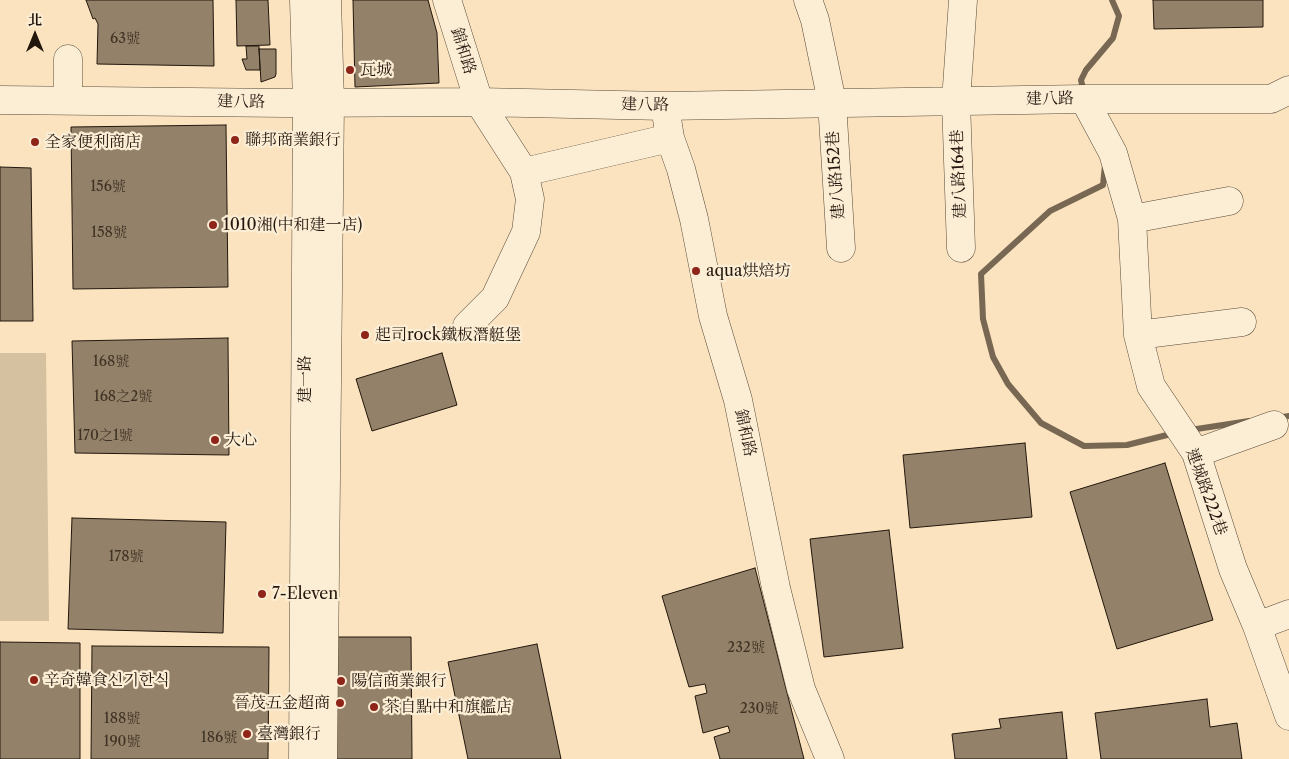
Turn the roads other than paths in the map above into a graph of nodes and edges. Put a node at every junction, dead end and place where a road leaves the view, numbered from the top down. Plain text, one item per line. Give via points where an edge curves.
1 (304, 0) edge
2 (328, 0) edge
3 (447, 0) edge
4 (808, 0) edge
5 (963, 0) edge
6 (68, 59) dead end
7 (1289, 90) edge
8 (1084, 98) junction
9 (0, 100) edge
10 (68, 100) junction
11 (956, 101) junction
12 (318, 102) junction
13 (478, 102) junction
14 (832, 102) junction
15 (665, 106) junction
16 (670, 138) junction
17 (524, 172) junction
18 (1229, 202) dead end
19 (1132, 219) junction
20 (841, 248) dead end
21 (962, 248) dead end
22 (1242, 322) dead end
23 (467, 326) dead end
24 (1138, 335) junction
25 (1274, 425) dead end
26 (1196, 453) junction
27 (1289, 614) edge
28 (1257, 626) junction
29 (1289, 716) edge
30 (303, 759) edge
31 (322, 759) edge
32 (830, 759) edge

1 - 12 street, 建一路
2 - 12 street, 建一路
3 - 13 street, 錦和路
4 - 14 street, 建八路152巷
5 - 11 street, 建八路164巷
6 - 10 street
7 - 8 street, 建八路 via 1272,98
8 - 11 street, 建八路
8 - 19 street, 連城路222巷 via 1113,153
9 - 10 street, 建八路
10 - 12 street, 建八路
11 - 14 street, 建八路
11 - 21 street, 建八路164巷
12 - 13 street, 建八路
12 - 30 street, 建一路
12 - 31 street, 建一路
13 - 15 street, 建八路
13 - 17 street, 錦和路
14 - 15 street, 建八路
14 - 20 street, 建八路152巷
15 - 16 street, 錦和路
16 - 17 street
16 - 32 street, 錦和路 via 694,219 713,316 738,400 776,588 799,679
17 - 23 street via 530,199 526,232 495,298
18 - 19 street
19 - 24 street, 連城路222巷
22 - 24 street
24 - 26 street, 連城路222巷 via 1151,386
25 - 26 street
26 - 28 street, 連城路222巷 via 1233,569
27 - 28 street
28 - 29 street, 連城路222巷

